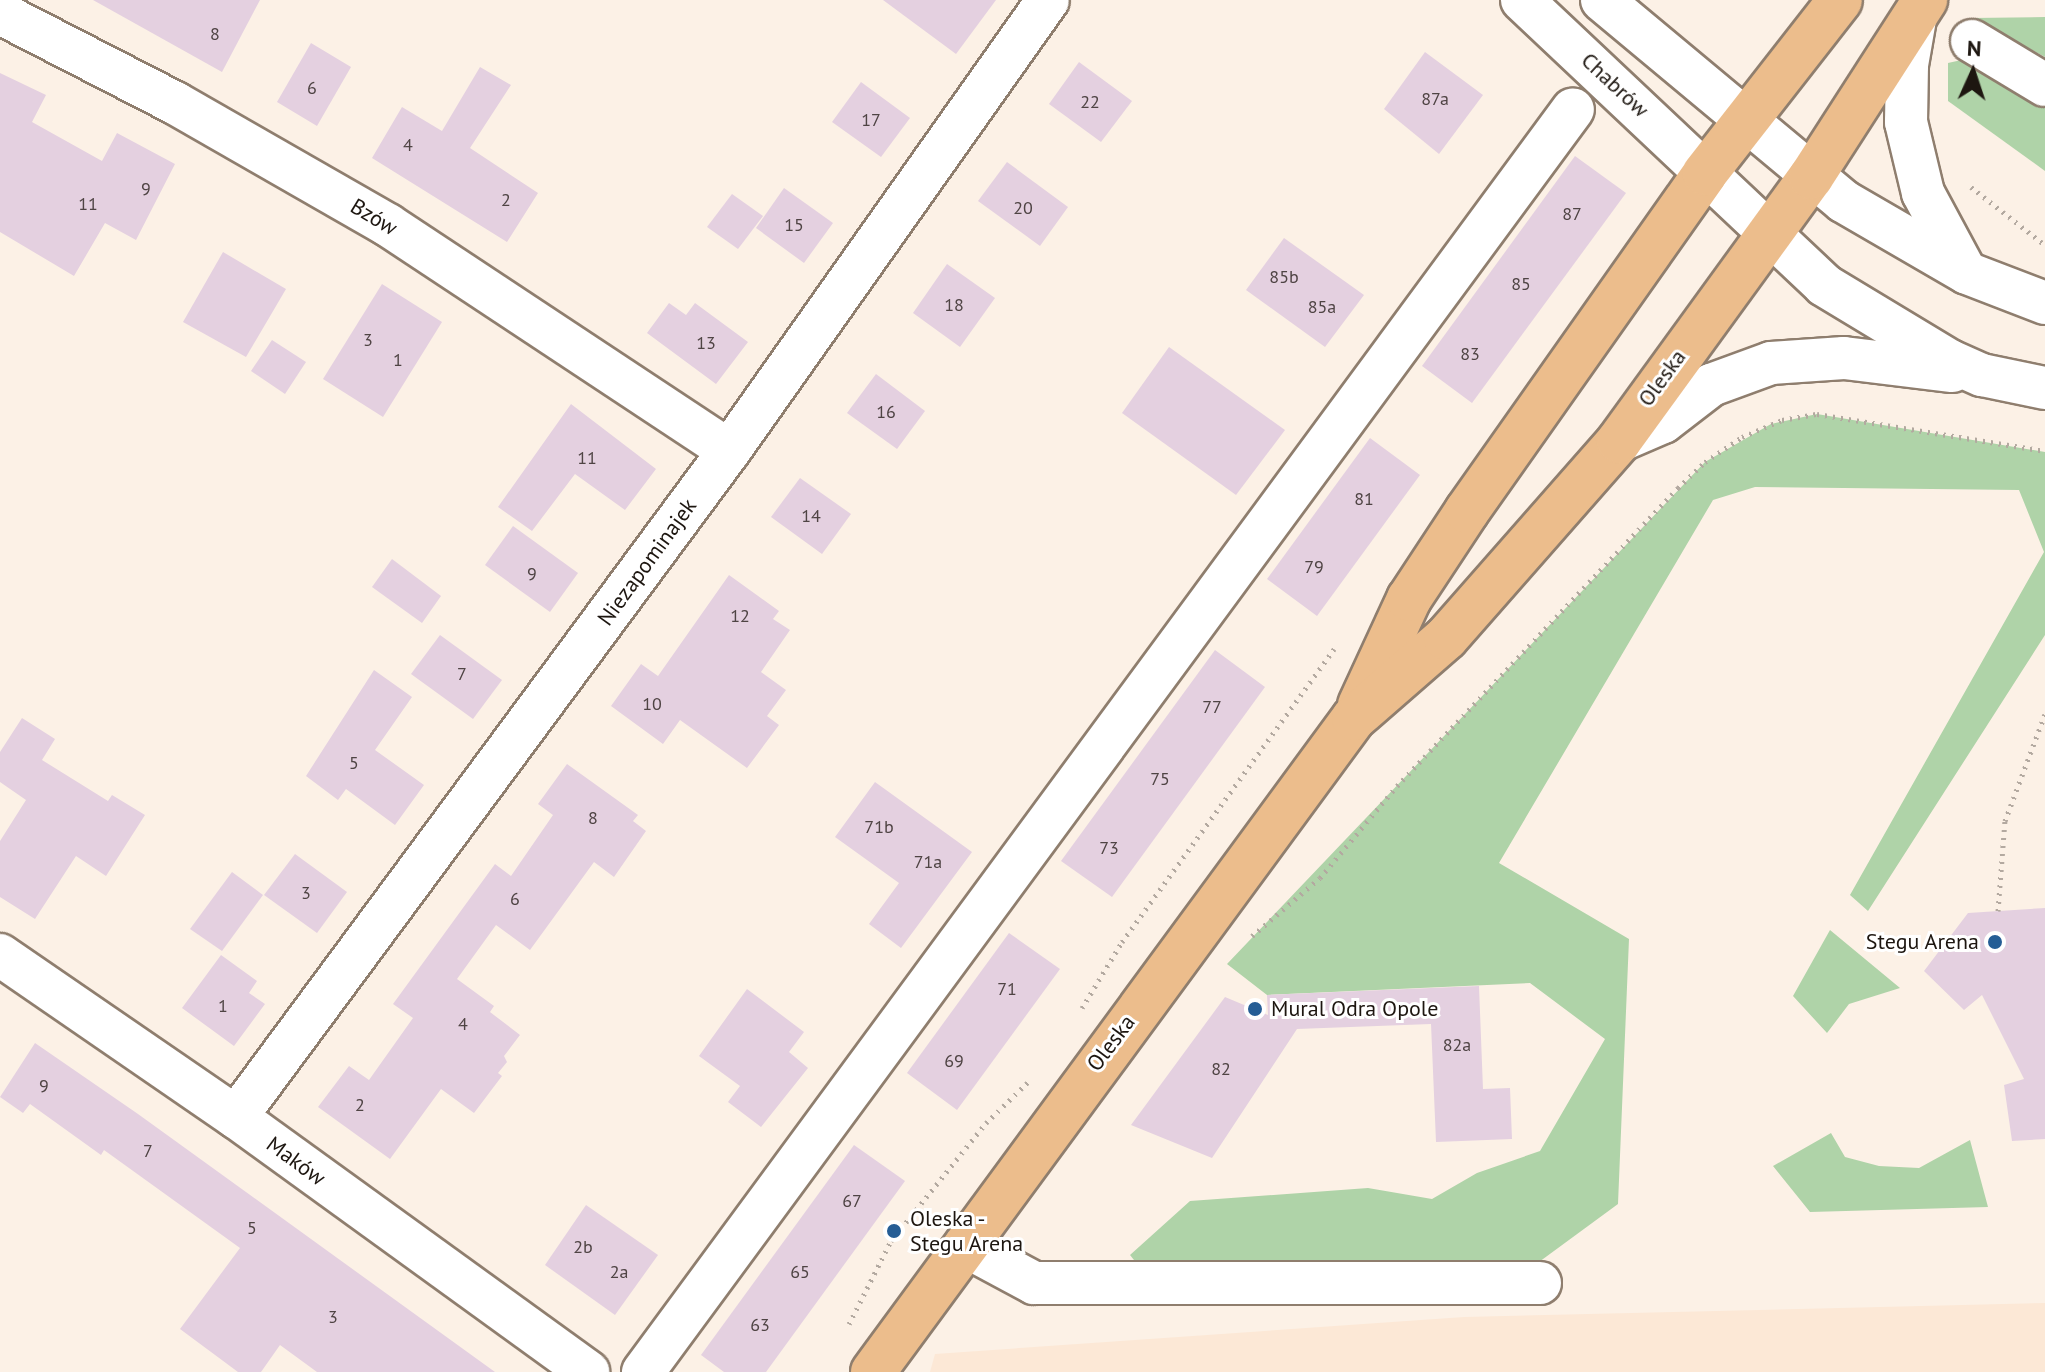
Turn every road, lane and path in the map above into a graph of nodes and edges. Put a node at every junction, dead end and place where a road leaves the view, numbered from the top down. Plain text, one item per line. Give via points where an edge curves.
1 (1048, 0) edge
2 (1522, 0) edge
3 (1602, 0) edge
4 (1840, 0) edge
5 (1920, 10) edge
6 (0, 13) edge
7 (1972, 41) dead end
8 (2045, 85) edge
9 (1573, 109) dead end
10 (1746, 121) junction
11 (1705, 173) junction
12 (1811, 177) junction
13 (1966, 181) dead end
14 (1769, 236) junction
15 (2045, 245) edge
16 (1967, 273) junction
17 (2045, 303) edge
18 (1982, 375) junction
19 (2045, 388) edge
20 (1619, 441) junction
21 (729, 451) junction
22 (2045, 451) edge
23 (1340, 640) dead end
24 (2045, 714) edge
25 (1354, 718) junction
26 (1998, 911) dead end
27 (1245, 944) dead end
28 (0, 955) edge
29 (1074, 1021) dead end
30 (1039, 1071) dead end
31 (236, 1117) junction
32 (965, 1246) junction
33 (1540, 1283) dead end
34 (845, 1333) dead end
35 (588, 1372) edge
36 (643, 1372) edge
37 (873, 1372) edge

1 - 21 street, Niezapominajek
2 - 11 street, Chabrów
3 - 10 street
4 - 10 main road, Oleska
5 - 12 main road, Oleska
5 - 16 street via 1905,90 1913,158 1939,229
6 - 21 street, Bzów via 175,103 388,225
7 - 8 street
9 - 36 street
10 - 11 main road, Oleska
10 - 12 street
11 - 14 street, Chabrów
11 - 25 main road, Oleska via 1409,599
12 - 14 main road, Oleska
12 - 16 street
13 - 15 path
14 - 18 street, Chabrów via 1824,285
14 - 20 main road, Oleska
16 - 17 street
18 - 19 street
18 - 20 street via 1844,358 1780,361 1711,385 1663,422
20 - 25 main road, Oleska via 1446,638
21 - 31 street, Niezapominajek
22 - 27 path via 1817,414 1782,420 1731,444 1678,488 1397,786 1320,878
23 - 29 path via 1122,942
24 - 26 path via 2005,821
25 - 32 main road, Oleska
28 - 31 street, Maków
30 - 34 path via 986,1123 891,1241
31 - 35 street, Maków
32 - 33 street via 1034,1283
32 - 37 main road, Oleska

